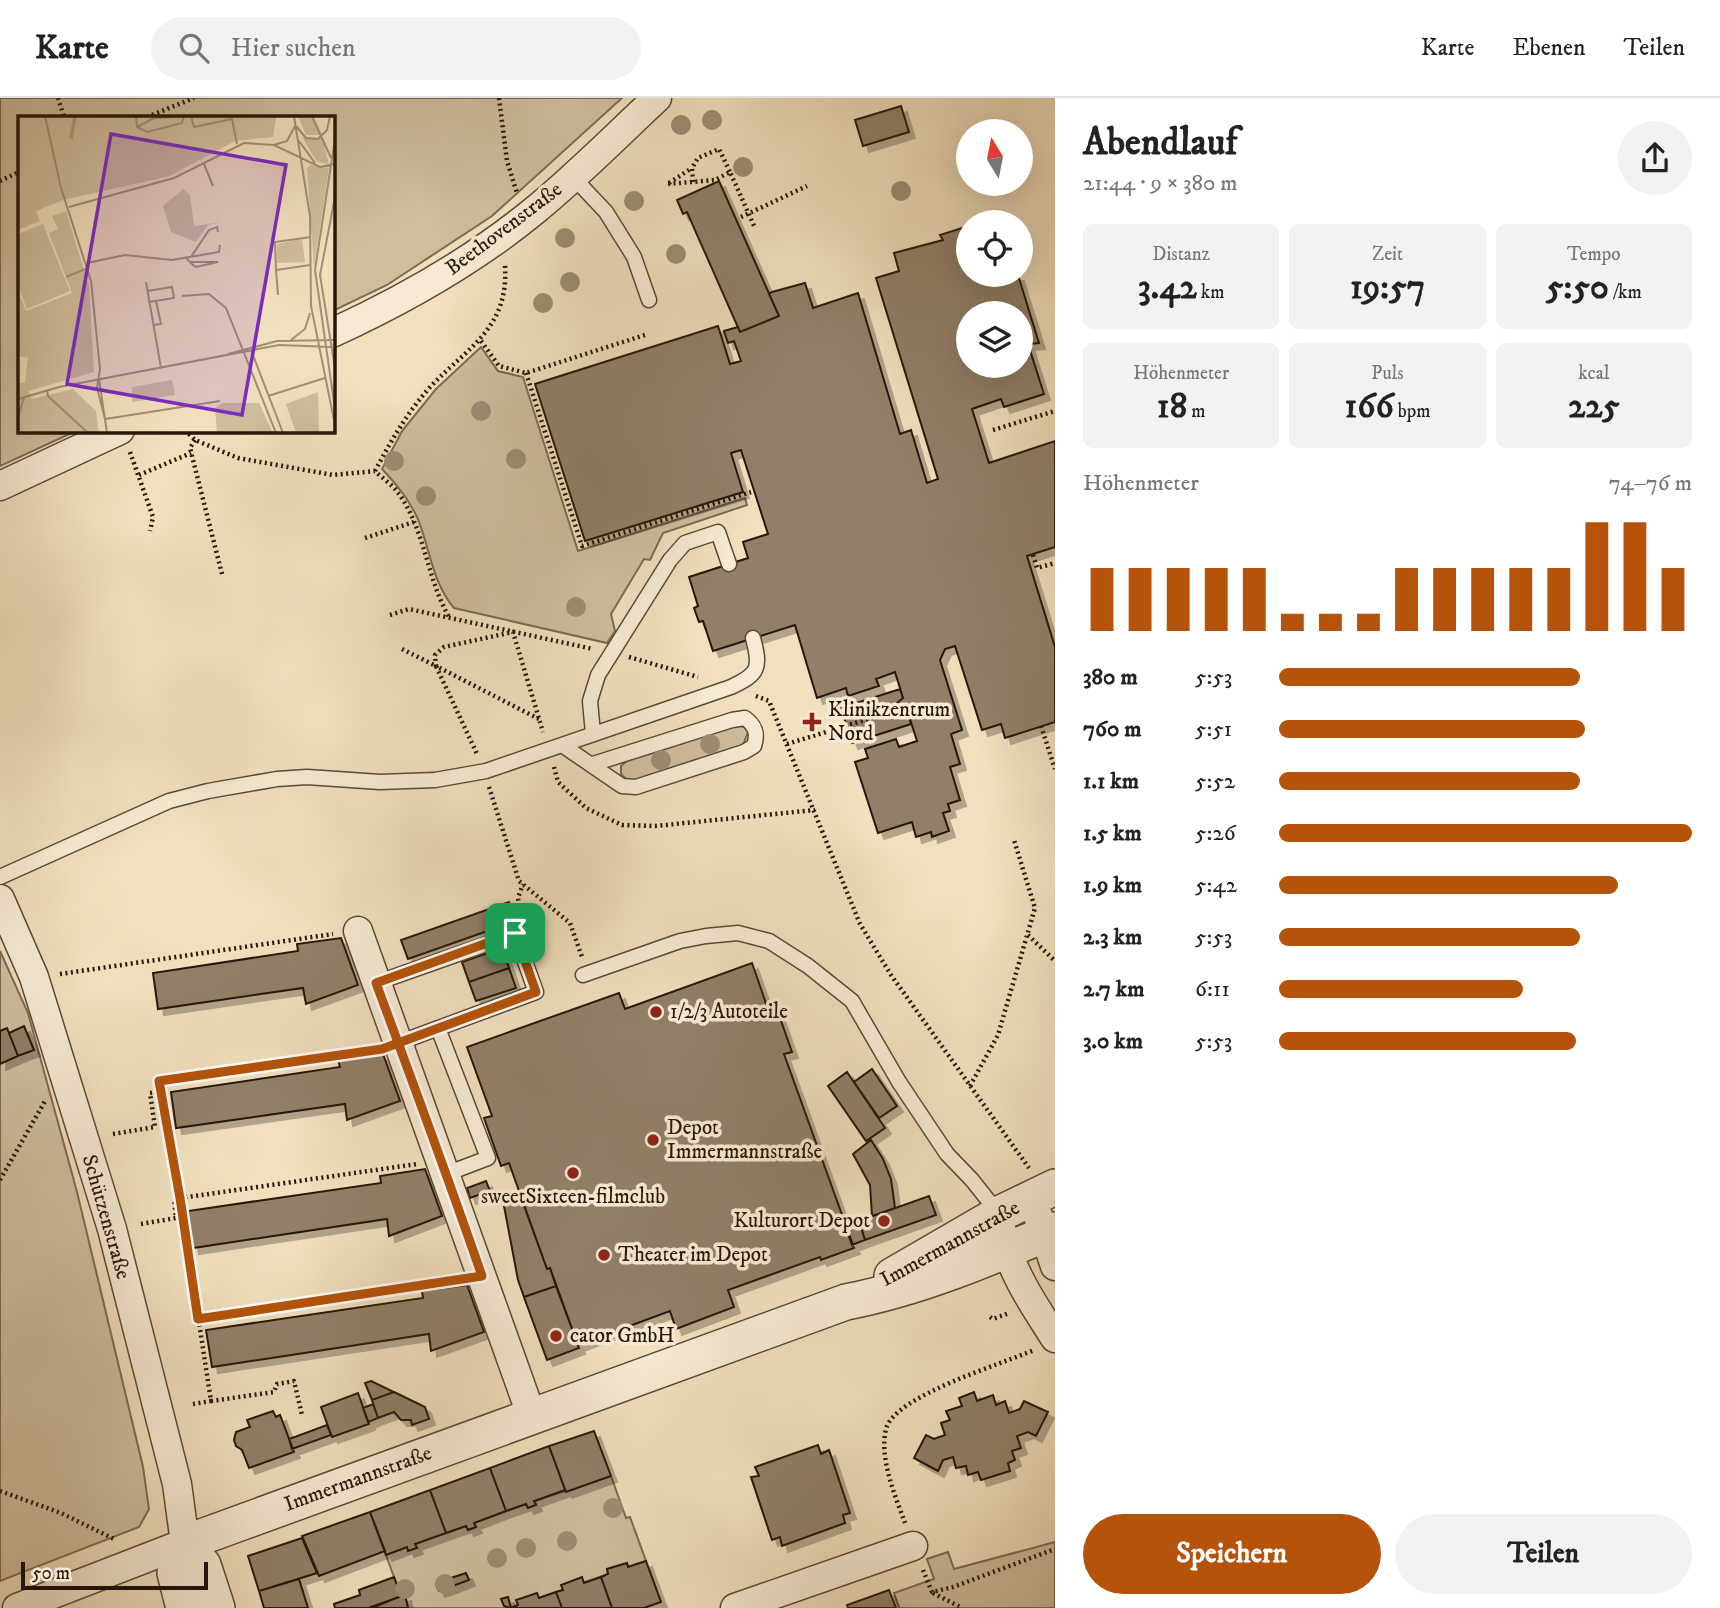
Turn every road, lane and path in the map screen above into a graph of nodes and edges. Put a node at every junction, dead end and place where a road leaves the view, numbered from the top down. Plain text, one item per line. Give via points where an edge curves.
1 (58, 98) edge
2 (194, 98) edge
3 (499, 98) edge
4 (657, 98) edge
5 (64, 116) edge
6 (149, 116) edge
7 (692, 168) junction
8 (18, 172) edge
9 (730, 172) junction
10 (573, 177) junction
11 (0, 181) edge
12 (693, 182) junction
13 (807, 186) dead end
14 (519, 201) dead end
15 (749, 213) junction
16 (741, 217) dead end
17 (755, 228) dead end
18 (503, 261) dead end
19 (649, 300) dead end
20 (334, 332) edge
21 (648, 334) dead end
22 (481, 341) junction
23 (526, 373) junction
24 (1055, 411) edge
25 (993, 430) dead end
26 (187, 432) edge
27 (195, 440) junction
28 (125, 441) edge
29 (191, 453) junction
30 (374, 471) junction
31 (139, 475) junction
32 (0, 486) edge
33 (751, 492) dead end
34 (414, 522) junction
35 (150, 531) dead end
36 (365, 538) dead end
37 (1033, 555) dead end
38 (1055, 563) edge
39 (729, 564) dead end
40 (222, 574) dead end
41 (390, 615) dead end
42 (449, 618) junction
43 (752, 638) dead end
44 (402, 649) dead end
45 (611, 654) junction
46 (731, 687) junction
47 (897, 710) dead end
48 (1041, 726) dead end
49 (593, 734) junction
50 (787, 744) junction
51 (562, 745) junction
52 (593, 764) junction
53 (1055, 769) edge
54 (486, 771) junction
55 (1014, 840) dead end
56 (0, 877) edge
57 (523, 884) junction
58 (1, 905) edge
59 (358, 931) joint
60 (515, 933) junction
61 (1028, 935) junction
62 (582, 959) dead end
63 (1055, 961) edge
64 (60, 974) dead end
65 (583, 975) dead end
66 (376, 983) junction
67 (438, 1028) junction
68 (398, 1043) junction
69 (62, 1073) junction
70 (970, 1086) junction
71 (161, 1091) junction
72 (113, 1134) dead end
73 (444, 1167) junction
74 (0, 1180) edge
75 (1044, 1192) edge
76 (180, 1198) junction
77 (999, 1214) junction
78 (141, 1224) dead end
79 (1052, 1244) edge
80 (1006, 1250) junction
81 (482, 1276) junction
82 (846, 1302) junction
83 (1014, 1311) dead end
84 (990, 1317) dead end
85 (198, 1319) junction
86 (1045, 1344) edge
87 (211, 1401) junction
88 (193, 1404) dead end
89 (302, 1415) dead end
90 (532, 1417) junction
91 (0, 1491) edge
92 (114, 1539) dead end
93 (185, 1543) junction
94 (913, 1546) junction
95 (1055, 1549) edge
96 (932, 1592) junction
97 (17, 1608) edge
98 (184, 1608) edge
99 (217, 1608) edge
100 (735, 1608) edge
101 (962, 1608) edge

1 - 5 path
2 - 6 path
3 - 14 path via 507,161
4 - 10 street, Beethovenstraße
7 - 9 path via 698,158 719,149
7 - 12 path
7 - 12 path via 668,184
8 - 11 path
9 - 12 path via 715,180
9 - 15 path
10 - 19 lane via 620,234 634,257
10 - 20 street, Beethovenstraße via 462,264
13 - 15 path
15 - 16 path
15 - 17 path
18 - 22 path via 504,301
21 - 23 path
22 - 23 path via 499,366
22 - 30 path via 432,386 400,426
23 - 33 path via 582,546
24 - 25 path
26 - 27 path
27 - 29 path
27 - 30 path via 238,458 333,475
28 - 31 path
28 - 32 street
29 - 31 path
29 - 40 path
30 - 34 path via 398,493
31 - 35 path via 153,517
34 - 36 path
34 - 42 path
37 - 38 path via 1037,568
39 - 45 lane via 718,531 685,543
41 - 42 path via 409,610
42 - 45 path
43 - 46 lane via 757,667 751,678
44 - 54 path via 436,666
45 - 46 path
45 - 49 lane via 590,701
46 - 49 lane
46 - 50 path via 769,701
47 - 50 path
48 - 53 path
49 - 51 lane
50 - 70 path via 860,923
51 - 52 lane
51 - 54 lane
52 - 52 lane via 622,786 636,787 744,752 754,747 757,736 745,718 732,720
54 - 56 lane via 435,780 277,779 208,790 169,801
54 - 57 path
55 - 61 path via 1035,908
57 - 60 path via 518,898 521,919
57 - 62 path via 570,923
58 - 69 street, Schützenstraße via 34,977
59 - 64 path
59 - 66 street
60 - 66 lane
60 - 67 lane via 536,992
61 - 63 path
61 - 70 path via 998,1035
65 - 77 lane via 706,936 738,933 769,941 852,1001 947,1154
66 - 68 street
67 - 68 lane
67 - 73 lane via 488,1158
68 - 71 path via 159,1081
68 - 73 street
69 - 74 path
69 - 93 street, Schützenstraße via 112,1229 177,1484
70 - 75 path
71 - 72 path via 150,1093 155,1127
71 - 76 path
73 - 76 path
73 - 81 street
75 - 77 street, Immermannstraße
75 - 79 street
76 - 78 path via 174,1199 176,1218
76 - 85 path
77 - 80 street
77 - 82 street, Immermannstraße
79 - 80 street, Immermannstraße
80 - 82 street, Immermannstraße via 887,1294
80 - 86 street
81 - 85 path
81 - 90 street
82 - 90 street, Immermannstraße
83 - 84 path
85 - 87 path
86 - 94 path via 905,1405 886,1426 889,1472
87 - 88 path
87 - 89 path via 274,1392 277,1384 294,1381
90 - 93 street, Immermannstraße
91 - 92 path
93 - 97 street
93 - 98 street, Schützenstraße via 175,1573
93 - 99 street, Schützenstraße via 203,1565
94 - 96 path
94 - 100 street
95 - 96 path
96 - 101 path

